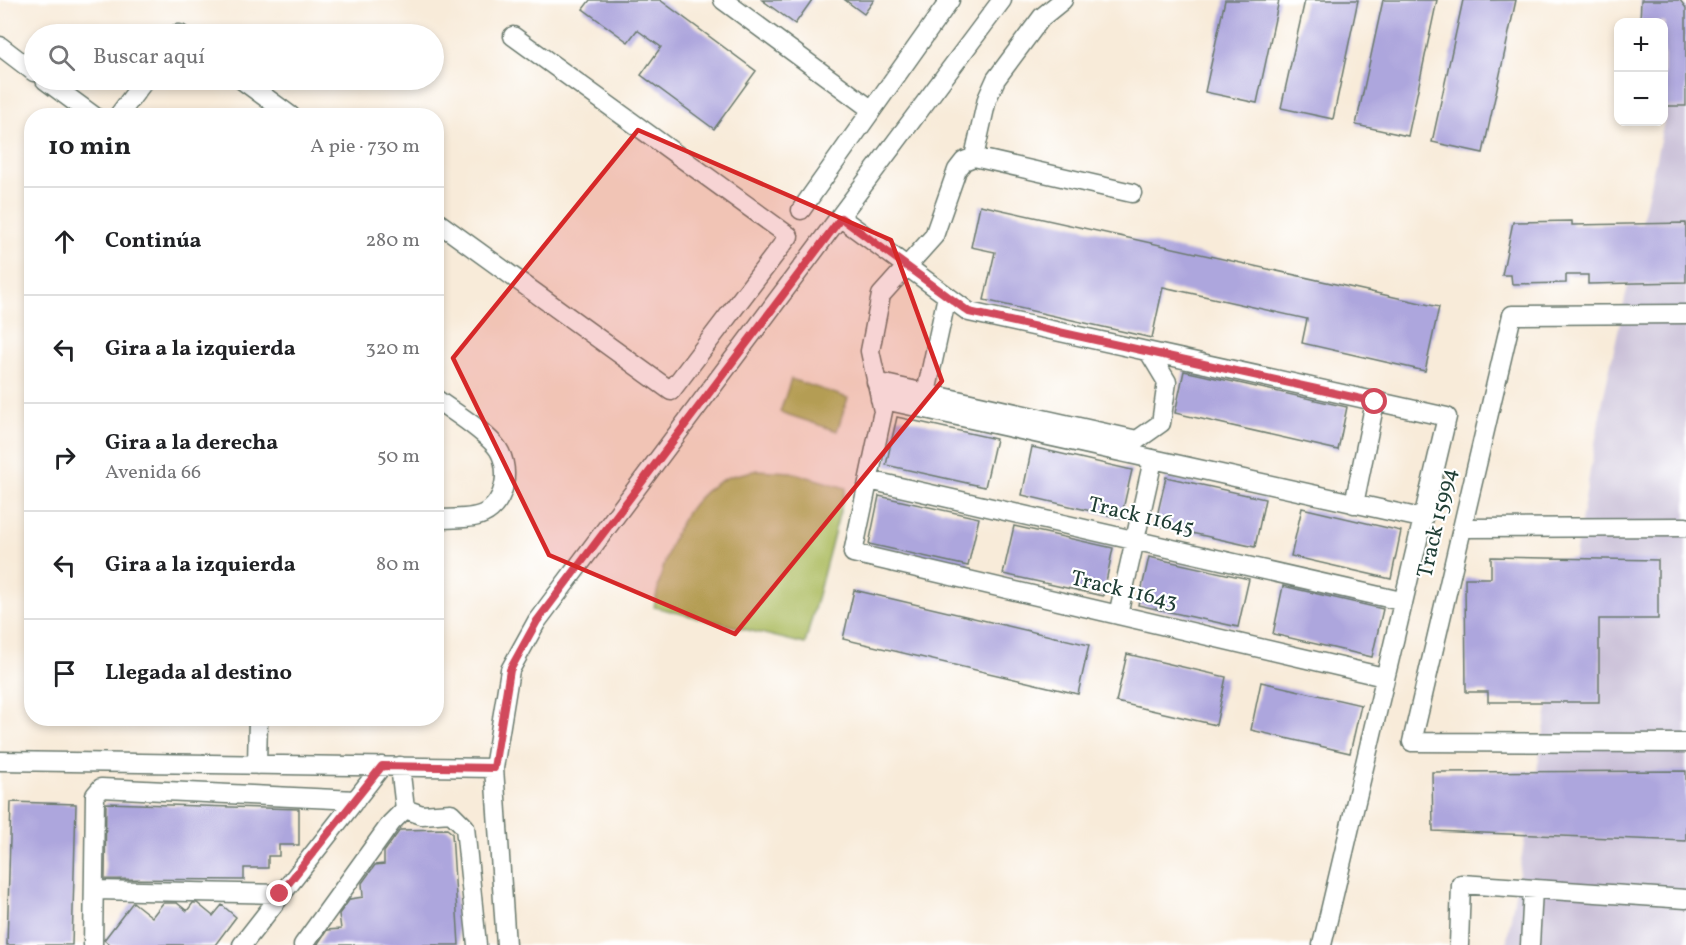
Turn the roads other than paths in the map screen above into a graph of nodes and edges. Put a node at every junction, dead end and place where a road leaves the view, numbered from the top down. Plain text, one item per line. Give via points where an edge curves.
1 (723, 0) edge
2 (950, 0) edge
3 (1002, 0) edge
4 (1063, 0) edge
5 (513, 36) dead end
6 (0, 46) edge
7 (24, 64) edge
8 (59, 90) edge
9 (138, 90) edge
10 (256, 90) edge
11 (83, 108) edge
12 (124, 108) edge
13 (280, 108) edge
14 (872, 110) junction
15 (974, 157) junction
16 (1132, 193) dead end
17 (801, 210) dead end
18 (841, 218) junction
19 (444, 227) edge
20 (907, 266) junction
21 (947, 296) junction
22 (1686, 314) edge
23 (1149, 352) junction
24 (878, 391) junction
25 (926, 393) junction
26 (1375, 402) junction
27 (444, 405) edge
28 (1153, 460) junction
29 (869, 480) junction
30 (1354, 504) junction
31 (444, 518) edge
32 (1421, 518) junction
33 (1686, 527) edge
34 (1462, 528) junction
35 (1134, 540) junction
36 (1401, 601) junction
37 (1118, 615) junction
38 (1384, 676) junction
39 (258, 726) edge
40 (1686, 743) edge
41 (0, 761) edge
42 (257, 765) junction
43 (391, 766) junction
44 (494, 768) junction
45 (356, 800) junction
46 (405, 809) junction
47 (1533, 889) junction
48 (95, 890) junction
49 (280, 894) junction
50 (1686, 899) edge
51 (93, 945) edge
52 (242, 945) edge
53 (303, 945) edge
54 (477, 945) edge
55 (506, 945) edge
56 (1322, 945) edge
57 (1459, 945) edge
58 (1530, 945) edge

1 - 14 street
2 - 14 street
3 - 18 street
4 - 15 street via 1042,17 996,79 987,99
5 - 19 street via 789,236 670,391
6 - 7 street
8 - 11 street
9 - 12 street
10 - 13 street
14 - 17 street
15 - 16 street
15 - 20 street via 957,170 934,236
18 - 20 street
18 - 44 street via 537,621 510,670
20 - 21 street
20 - 24 street via 881,295 870,351
21 - 23 street via 969,312
21 - 25 street
22 - 34 street, Track 15994 via 1512,315
23 - 25 street via 1167,382 1161,423 1137,440
23 - 26 street
24 - 25 street
24 - 28 street
24 - 29 street via 883,411
26 - 30 street
26 - 32 street via 1447,417
27 - 31 street via 495,444 505,470 503,489 483,514
28 - 30 street
28 - 35 street
29 - 35 street, Track 11645
29 - 37 street, Track 11643 via 853,553
30 - 32 street
32 - 36 street
33 - 34 street
34 - 40 street, Track 15994 via 1412,742
35 - 36 street, Track 11645
35 - 37 street
36 - 38 street
37 - 38 street, Track 11643
38 - 56 street
39 - 42 street
41 - 42 street
42 - 43 street
43 - 44 street
43 - 45 street
43 - 46 street
44 - 55 street
45 - 48 street via 101,788 95,795
45 - 49 street
46 - 53 street
46 - 54 street via 422,815 451,813 465,827
47 - 50 street
47 - 57 street via 1461,884
47 - 58 street
48 - 49 street
48 - 51 street
49 - 52 street

